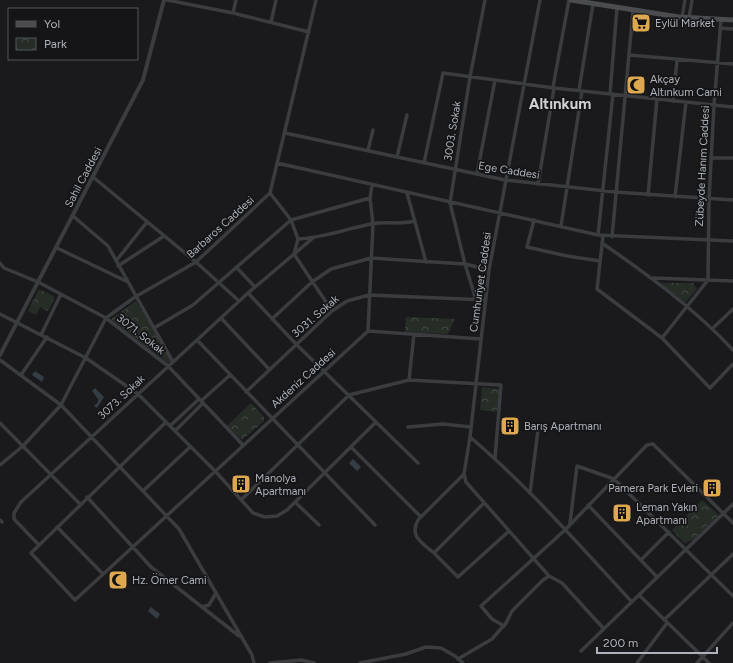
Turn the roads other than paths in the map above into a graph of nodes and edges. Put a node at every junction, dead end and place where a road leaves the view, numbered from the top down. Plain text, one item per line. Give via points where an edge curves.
1 (164, 0) edge
2 (167, 0) edge
3 (236, 0) edge
4 (276, 0) edge
5 (316, 0) edge
6 (485, 0) edge
7 (540, 0) edge
8 (570, 0) edge
9 (685, 0) edge
10 (692, 0) edge
11 (593, 4) junction
12 (617, 8) junction
13 (633, 11) junction
14 (233, 13) junction
15 (682, 18) junction
16 (689, 18) junction
17 (721, 20) junction
18 (733, 20) edge
19 (271, 22) junction
20 (720, 28) junction
21 (733, 29) edge
22 (309, 32) junction
23 (630, 55) junction
24 (677, 60) junction
25 (717, 64) junction
26 (733, 64) edge
27 (470, 77) junction
28 (495, 80) junction
29 (524, 84) junction
30 (553, 88) junction
31 (580, 90) junction
32 (611, 94) junction
33 (626, 96) junction
34 (657, 99) junction
35 (672, 101) junction
36 (686, 102) junction
37 (714, 106) junction
38 (733, 106) edge
39 (407, 115) dead end
40 (373, 130) dead end
41 (285, 133) junction
42 (368, 150) junction
43 (397, 157) junction
44 (711, 158) junction
45 (733, 158) edge
46 (278, 163) junction
47 (424, 163) junction
48 (454, 169) junction
49 (477, 174) junction
50 (93, 177) junction
51 (505, 180) junction
52 (538, 184) junction
53 (372, 185) junction
54 (567, 187) junction
55 (603, 191) junction
56 (615, 192) junction
57 (407, 193) junction
58 (270, 194) junction
59 (648, 195) junction
60 (675, 197) junction
61 (370, 198) junction
62 (709, 200) junction
63 (733, 200) edge
64 (450, 203) junction
65 (499, 213) junction
66 (73, 216) junction
67 (291, 220) junction
68 (534, 220) junction
69 (415, 221) junction
70 (147, 222) junction
71 (373, 224) junction
72 (561, 226) junction
73 (164, 236) junction
74 (600, 236) junction
75 (612, 236) junction
76 (313, 238) junction
77 (298, 239) junction
78 (708, 241) junction
79 (733, 241) edge
80 (602, 243) junction
81 (57, 248) junction
82 (294, 254) junction
83 (371, 258) junction
84 (116, 261) junction
85 (600, 261) junction
86 (196, 262) junction
87 (426, 262) junction
88 (0, 263) edge
89 (465, 264) junction
90 (118, 266) junction
91 (236, 267) junction
92 (4, 268) junction
93 (489, 270) junction
94 (0, 272) edge
95 (652, 278) junction
96 (708, 280) junction
97 (733, 281) edge
98 (38, 282) junction
99 (127, 282) junction
100 (219, 282) junction
101 (312, 282) junction
102 (255, 287) junction
103 (248, 293) junction
104 (61, 294) junction
105 (370, 295) junction
106 (136, 297) junction
107 (476, 300) junction
108 (486, 300) junction
109 (239, 301) junction
110 (688, 307) junction
111 (733, 309) edge
112 (332, 310) junction
113 (0, 314) edge
114 (106, 318) junction
115 (221, 318) junction
116 (272, 319) junction
117 (17, 322) junction
118 (154, 328) junction
119 (713, 328) junction
120 (368, 331) junction
121 (414, 334) junction
122 (41, 335) junction
123 (47, 337) junction
124 (662, 338) junction
125 (481, 339) junction
126 (197, 340) junction
127 (296, 344) junction
128 (733, 350) edge
129 (0, 355) edge
130 (86, 358) junction
131 (0, 360) edge
132 (173, 362) junction
133 (733, 364) edge
134 (168, 366) junction
135 (269, 370) junction
136 (324, 371) junction
137 (21, 375) junction
138 (230, 375) junction
139 (409, 380) junction
140 (476, 382) junction
141 (246, 392) junction
142 (138, 394) junction
143 (349, 395) junction
144 (201, 401) junction
145 (61, 405) junction
146 (272, 418) junction
147 (166, 422) junction
148 (376, 422) junction
149 (0, 423) edge
150 (170, 426) junction
151 (408, 427) dead end
152 (471, 427) junction
153 (538, 430) dead end
154 (175, 431) junction
155 (470, 436) junction
156 (91, 438) junction
157 (243, 445) junction
158 (298, 445) junction
159 (23, 446) junction
160 (190, 446) junction
161 (351, 447) junction
162 (495, 458) junction
163 (418, 463) dead end
164 (0, 465) edge
165 (119, 466) junction
166 (215, 471) junction
167 (324, 473) junction
168 (464, 474) junction
169 (51, 475) junction
170 (614, 479) junction
171 (143, 491) junction
172 (530, 493) junction
173 (87, 497) junction
174 (241, 500) junction
175 (295, 502) junction
176 (484, 502) junction
177 (80, 504) junction
178 (733, 504) edge
179 (588, 505) junction
180 (723, 514) junction
181 (167, 516) junction
182 (421, 517) junction
183 (733, 523) edge
184 (570, 524) junction
185 (319, 525) dead end
186 (375, 525) dead end
187 (57, 527) junction
188 (565, 530) junction
189 (509, 531) junction
190 (669, 532) junction
191 (39, 545) junction
192 (132, 547) junction
193 (686, 549) junction
194 (434, 553) junction
195 (733, 554) edge
196 (534, 559) junction
197 (641, 560) junction
198 (103, 574) junction
199 (712, 574) junction
200 (549, 576) junction
201 (657, 577) junction
202 (216, 593) junction
203 (639, 595) junction
204 (733, 596) edge
205 (632, 602) junction
206 (202, 607) junction
207 (665, 622) junction
208 (733, 623) edge
209 (504, 626) junction
210 (604, 629) junction
211 (242, 638) junction
212 (581, 651) dead end
213 (701, 656) junction
214 (458, 659) junction
215 (254, 663) edge
216 (270, 663) edge
217 (314, 663) edge
218 (360, 663) edge
219 (463, 663) edge
220 (637, 663) edge
221 (697, 663) edge
222 (708, 663) edge

1 - 50 street, Sahil Caddesi via 143,80
2 - 14 street
3 - 14 street
4 - 19 street
5 - 22 street
6 - 27 street, 3003. Sokak
7 - 29 street, Cumhuriyet Caddesi
8 - 11 main road
8 - 30 street
9 - 15 street
10 - 16 street
11 - 12 main road
11 - 31 street
12 - 13 main road
12 - 32 street
13 - 15 main road
13 - 23 street
14 - 19 street
15 - 16 main road
16 - 17 main road
17 - 18 main road
17 - 20 street, Zübeyde Hanım Caddesi
19 - 22 street
20 - 21 street
20 - 25 street, Zübeyde Hanım Caddesi
22 - 41 street
23 - 24 street
23 - 33 street
24 - 25 street
24 - 35 street
25 - 26 street
25 - 37 street, Zübeyde Hanım Caddesi
27 - 28 street
27 - 47 street via 443,73
27 - 48 street, 3003. Sokak
28 - 29 street
28 - 49 street
29 - 30 street
29 - 51 street, Cumhuriyet Caddesi
30 - 31 street
30 - 52 street
31 - 32 street
31 - 54 street
32 - 33 street
32 - 55 street
33 - 34 street
33 - 56 street
34 - 35 street
34 - 59 street
35 - 36 street
36 - 37 street
36 - 60 street
37 - 38 street
37 - 44 street, Zübeyde Hanım Caddesi
39 - 43 street
40 - 42 street
41 - 42 street, Ege Caddesi
41 - 46 street
42 - 43 street, Ege Caddesi
43 - 47 street, Ege Caddesi
44 - 45 street
44 - 62 street, Zübeyde Hanım Caddesi
46 - 53 street
46 - 58 street
47 - 48 street, Ege Caddesi
48 - 49 street, Ege Caddesi
48 - 64 street, 3003. Sokak
49 - 51 street, Ege Caddesi
50 - 66 street, Sahil Caddesi
50 - 70 street
51 - 52 street, Ege Caddesi
51 - 65 street, Cumhuriyet Caddesi
52 - 54 street, Ege Caddesi
53 - 57 street
53 - 61 street
54 - 55 street, Ege Caddesi
54 - 72 street
55 - 56 street, Ege Caddesi
55 - 74 street
56 - 59 street, Ege Caddesi
56 - 75 street
57 - 64 street
57 - 69 street
58 - 67 street
58 - 86 street, Barbaros Caddesi
59 - 60 street, Ege Caddesi
60 - 62 street, Ege Caddesi
61 - 67 street
61 - 71 street
62 - 63 street, Ege Caddesi
62 - 78 street, Zübeyde Hanım Caddesi
64 - 65 street
64 - 89 street, 3003. Sokak
65 - 68 street
65 - 93 street, Cumhuriyet Caddesi
66 - 81 street, Sahil Caddesi
66 - 84 street via 108,246
67 - 77 street
67 - 91 street
68 - 72 street
68 - 85 street via 527,247
69 - 71 street via 404,224
69 - 87 street
70 - 73 street
70 - 84 street
71 - 76 street
71 - 83 street
72 - 74 street
73 - 86 street
73 - 90 street
74 - 75 street
74 - 80 street
75 - 78 street
76 - 77 street
76 - 82 street, 3073. Sokak
77 - 82 street
78 - 79 street
78 - 96 street, Zübeyde Hanım Caddesi
80 - 85 street
80 - 95 street
81 - 98 street, Sahil Caddesi
81 - 99 street
82 - 101 street
82 - 102 street, 3073. Sokak
83 - 87 street
83 - 101 street via 331,269
83 - 105 street
84 - 90 street
85 - 124 street via 597,289
86 - 100 street
86 - 106 street, Barbaros Caddesi
87 - 89 street
88 - 92 street
89 - 93 street
89 - 107 street, 3003. Sokak
90 - 99 street
91 - 100 street
91 - 102 street
92 - 94 street
92 - 98 street, 3071. Sokak
93 - 108 street, Cumhuriyet Caddesi
95 - 96 street
95 - 110 street
96 - 97 street
96 - 110 street
98 - 104 street, 3071. Sokak
98 - 117 street, Sahil Caddesi
99 - 106 street
100 - 109 street
100 - 118 street via 193,305
101 - 112 street
101 - 116 street
102 - 103 street, 3073. Sokak
103 - 109 street, 3073. Sokak
103 - 116 street
104 - 114 street, 3071. Sokak
104 - 122 street
105 - 107 street, 3031. Sokak
105 - 112 street, 3031. Sokak via 347,301
105 - 120 street
106 - 114 street, Barbaros Caddesi
106 - 118 street
107 - 108 street, 3031. Sokak
108 - 125 street, Cumhuriyet Caddesi
109 - 115 street, 3073. Sokak
110 - 119 street
110 - 124 street
111 - 119 street
112 - 127 street, 3031. Sokak
113 - 117 street
114 - 130 street, Barbaros Caddesi
114 - 134 street, 3071. Sokak
115 - 126 street, 3073. Sokak
115 - 135 street
116 - 127 street
117 - 122 street
117 - 129 street, Sahil Caddesi
118 - 132 street
119 - 128 street
120 - 121 street
120 - 136 street, Akdeniz Caddesi
121 - 125 street
121 - 139 street
122 - 123 street
123 - 130 street
123 - 137 street
124 - 133 street via 710,388
125 - 140 street, Cumhuriyet Caddesi
126 - 132 street, 3073. Sokak
126 - 138 street
127 - 135 street, 3031. Sokak
127 - 136 street
130 - 142 street
130 - 145 street, Barbaros Caddesi
131 - 137 street
132 - 134 street, 3073. Sokak
134 - 142 street, 3073. Sokak
134 - 144 street, 3071. Sokak
135 - 141 street, 3031. Sokak
136 - 143 street
136 - 146 street, Akdeniz Caddesi
137 - 145 street
138 - 141 street
138 - 144 street
139 - 140 street
139 - 143 street
140 - 152 street, Cumhuriyet Caddesi
140 - 162 street via 501,385
141 - 146 street
142 - 147 street
142 - 156 street, 3073. Sokak
143 - 148 street
143 - 158 street
144 - 150 street
144 - 154 street
144 - 157 street, 3071. Sokak
145 - 156 street
145 - 159 street, Barbaros Caddesi
146 - 157 street, Akdeniz Caddesi
146 - 158 street
147 - 150 street
147 - 165 street
148 - 161 street
148 - 163 street
149 - 159 street
150 - 154 street
151 - 152 street via 443,424
152 - 155 street, Cumhuriyet Caddesi
153 - 172 street
154 - 160 street
155 - 162 street
155 - 168 street, Cumhuriyet Caddesi
156 - 165 street
156 - 169 street, 3073. Sokak
157 - 166 street, Akdeniz Caddesi
158 - 167 street
158 - 174 street
159 - 164 street, Barbaros Caddesi
159 - 169 street
160 - 166 street
160 - 171 street
161 - 167 street
161 - 182 street
162 - 172 street
165 - 171 street
165 - 173 street
166 - 174 street
166 - 181 street, Akdeniz Caddesi
167 - 175 street
167 - 186 street
168 - 176 street via 466,482
168 - 182 street
169 - 177 street
169 - 191 street, 3073. Sokak via 21,502 14,513 14,519
170 - 179 street
170 - 180 street via 647,444 653,444
170 - 184 street via 578,466
170 - 190 street
171 - 181 street
172 - 188 street
173 - 177 street
173 - 192 street
174 - 175 street via 253,513 265,517 277,516
175 - 185 street
176 - 189 street
176 - 194 street
177 - 187 street
178 - 180 street
179 - 184 street
179 - 197 street
180 - 183 street
180 - 193 street
181 - 192 street, Akdeniz Caddesi
181 - 202 street via 179,529
182 - 194 street via 414,527 414,533 417,539
184 - 188 street
187 - 191 street
187 - 198 street
188 - 196 street
188 - 205 street
189 - 194 street via 458,577
189 - 196 street
190 - 193 street
190 - 197 street
191 - 198 street, Akdeniz Caddesi via 30,553 76,600
192 - 198 street, Akdeniz Caddesi
192 - 206 street via 151,567
193 - 199 street
193 - 201 street
195 - 199 street
196 - 200 street
196 - 209 street via 481,606 492,619
197 - 201 street
199 - 204 street
199 - 207 street
200 - 209 street via 512,611
200 - 210 street via 562,583
201 - 203 street
202 - 206 street via 209,605
202 - 211 street
203 - 205 street
203 - 207 street
205 - 210 street
206 - 211 street
207 - 213 street
207 - 220 street
208 - 213 street
209 - 214 street via 492,639
210 - 212 street
211 - 215 street
213 - 221 street
213 - 222 street
214 - 218 street via 440,648 426,648
214 - 219 street
216 - 217 street via 301,660

